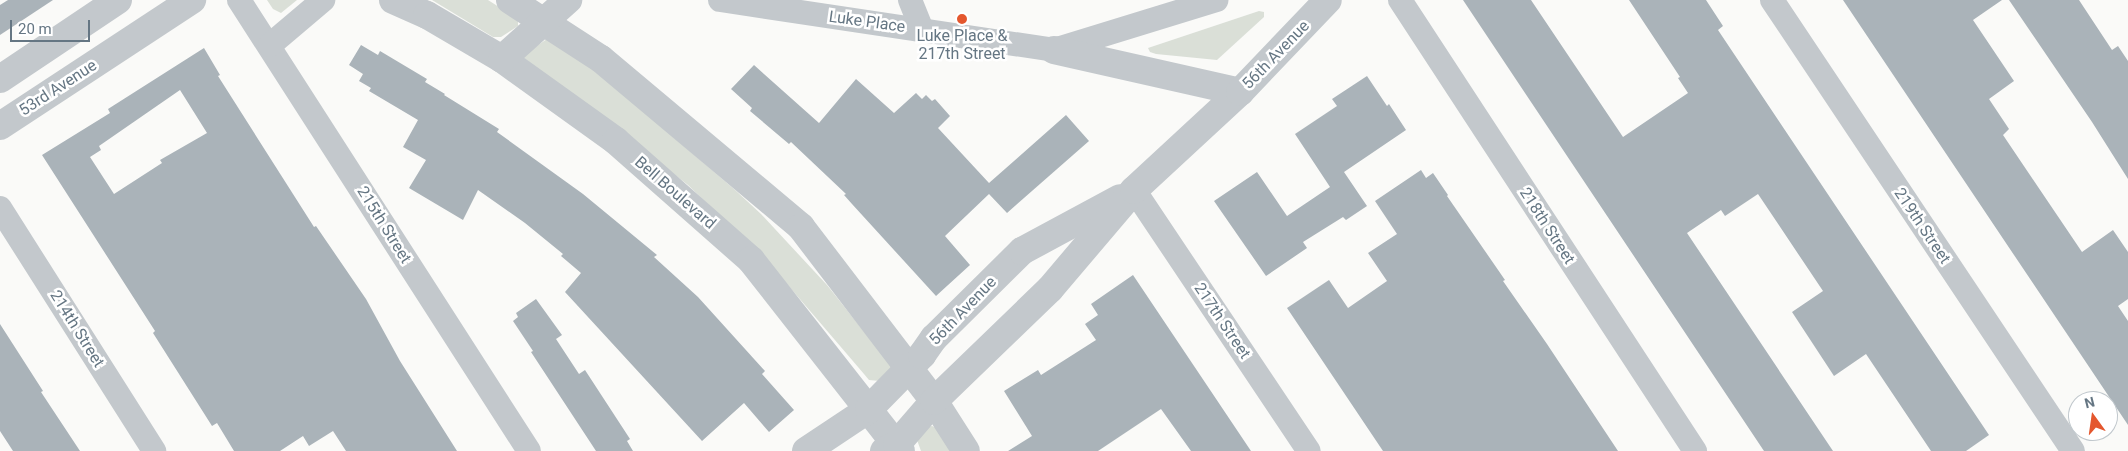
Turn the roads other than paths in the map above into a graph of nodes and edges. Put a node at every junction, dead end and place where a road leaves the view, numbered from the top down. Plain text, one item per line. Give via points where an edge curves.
1 (118, 0) edge
2 (192, 0) edge
3 (239, 0) edge
4 (323, 0) edge
5 (393, 0) edge
6 (510, 0) edge
7 (568, 0) edge
8 (720, 0) edge
9 (910, 0) edge
10 (1217, 0) edge
11 (1328, 0) edge
12 (1400, 0) edge
13 (1772, 0) edge
14 (543, 22) junction
15 (922, 30) junction
16 (270, 45) junction
17 (1054, 50) junction
18 (502, 59) junction
19 (0, 79) edge
20 (1240, 92) junction
21 (0, 126) edge
22 (1134, 190) junction
23 (0, 208) edge
24 (909, 368) junction
25 (934, 400) junction
26 (869, 409) junction
27 (894, 449) edge
28 (154, 451) edge
29 (529, 451) edge
30 (806, 451) edge
31 (966, 451) edge
32 (1309, 451) edge
33 (1695, 451) edge
34 (2072, 451) edge

1 - 19 street
2 - 21 street, 53rd Avenue
3 - 16 street, 215th Street
4 - 16 street
5 - 18 street, Bell Boulevard via 427,15
6 - 14 street
7 - 14 street
8 - 15 street, Luke Place
9 - 15 street
10 - 17 street, Luke Place
11 - 20 street, 56th Avenue
12 - 33 street, 218th Street
13 - 34 street, 219th Street
14 - 18 street
14 - 24 street via 601,59 801,227
15 - 17 street, Luke Place
16 - 29 street, 215th Street
17 - 20 street
18 - 26 street, Bell Boulevard via 616,142 751,260
20 - 22 street, 56th Avenue
22 - 24 street, 56th Avenue via 1022,251 934,338
22 - 25 street, 56th Avenue via 1050,289
22 - 32 street, 217th Street
23 - 28 street, 214th Street
24 - 25 street
24 - 26 street, 56th Avenue
25 - 27 street, 56th Avenue
25 - 31 street
26 - 27 street, Bell Boulevard
26 - 30 street, 56th Avenue

